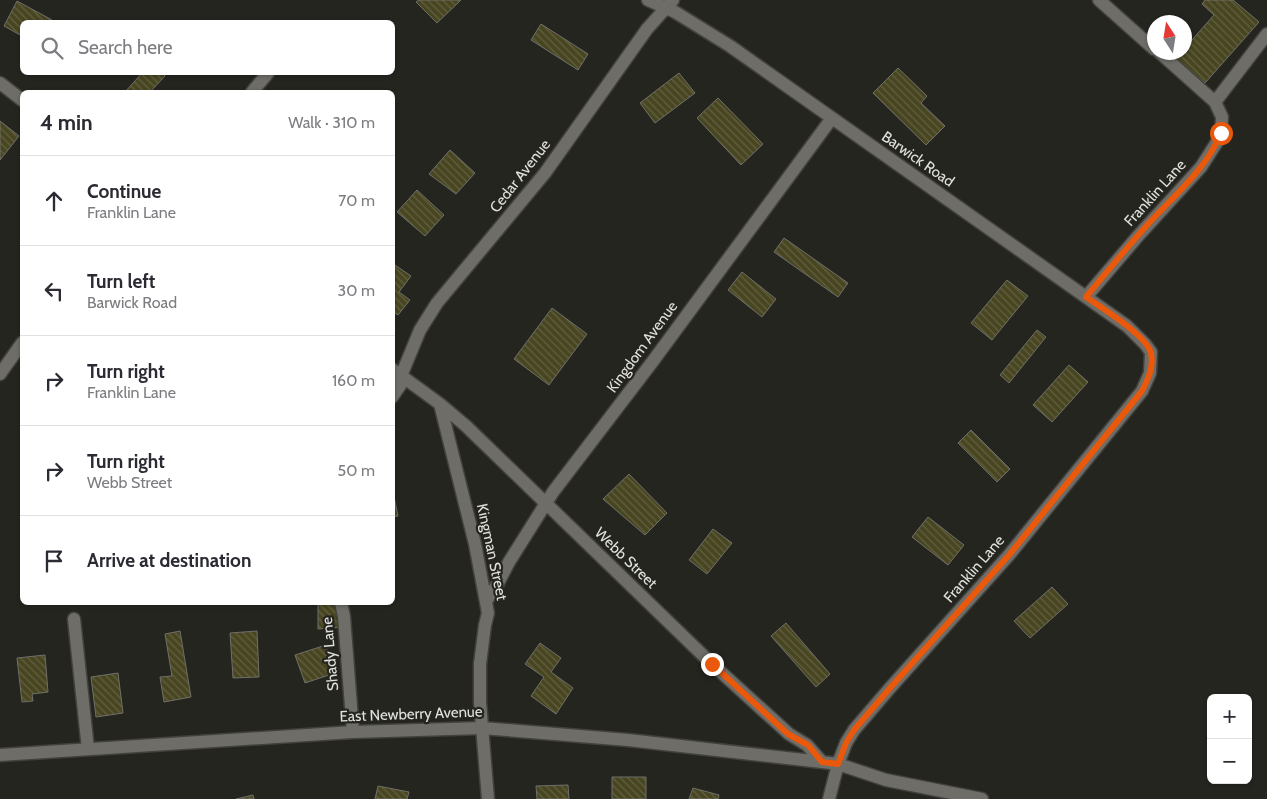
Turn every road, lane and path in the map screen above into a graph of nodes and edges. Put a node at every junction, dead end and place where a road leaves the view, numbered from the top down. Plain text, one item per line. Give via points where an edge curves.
1 (648, 0) edge
2 (1099, 0) edge
3 (669, 4) edge
4 (1267, 34) edge
5 (1147, 43) edge
6 (1168, 60) edge
7 (266, 75) edge
8 (0, 84) edge
9 (254, 90) edge
10 (20, 99) edge
11 (1215, 102) junction
12 (832, 118) junction
13 (1086, 297) junction
14 (20, 346) edge
15 (1151, 363) joint
16 (397, 372) edge
17 (0, 374) edge
18 (395, 393) edge
19 (440, 404) junction
20 (546, 503) junction
21 (486, 601) junction
22 (342, 605) edge
23 (74, 619) dead end
24 (482, 728) junction
25 (353, 732) junction
26 (88, 749) junction
27 (0, 755) edge
28 (822, 762) junction
29 (838, 764) junction
30 (488, 799) edge
31 (829, 799) edge
32 (982, 799) edge

1 - 3 street, Barwick Road
2 - 5 street
3 - 12 street, Barwick Road
3 - 16 street, Cedar Avenue via 647,29 544,173 437,303
4 - 11 street
6 - 11 street
7 - 9 street
8 - 10 street
11 - 13 street, Franklin Lane via 1222,117 1221,133 1201,167
12 - 13 street, Barwick Road
12 - 20 street, Kingdom Avenue
13 - 15 street, Barwick Road via 1127,326 1145,344
14 - 17 street
15 - 29 street, Franklin Lane via 1142,391 1114,428 1009,555 854,730
16 - 18 street, Cedar Avenue via 401,384
16 - 19 street, Webb Street
19 - 20 street, Webb Street
19 - 21 street, Kingman Street via 476,544
20 - 21 street, Kingdom Avenue
20 - 28 street, Webb Street via 712,664 788,734 808,745
21 - 24 street, Kingman Street via 488,613 480,664
22 - 25 street, Shady Lane
23 - 26 street
24 - 25 street, East Newberry Avenue
24 - 28 street, East Newberry Avenue via 628,740
24 - 30 street, Kingman Street
25 - 26 street, East Newberry Avenue
26 - 27 street, East Newberry Avenue
28 - 29 street
29 - 31 street, Franklin Lane
29 - 32 street via 886,780

